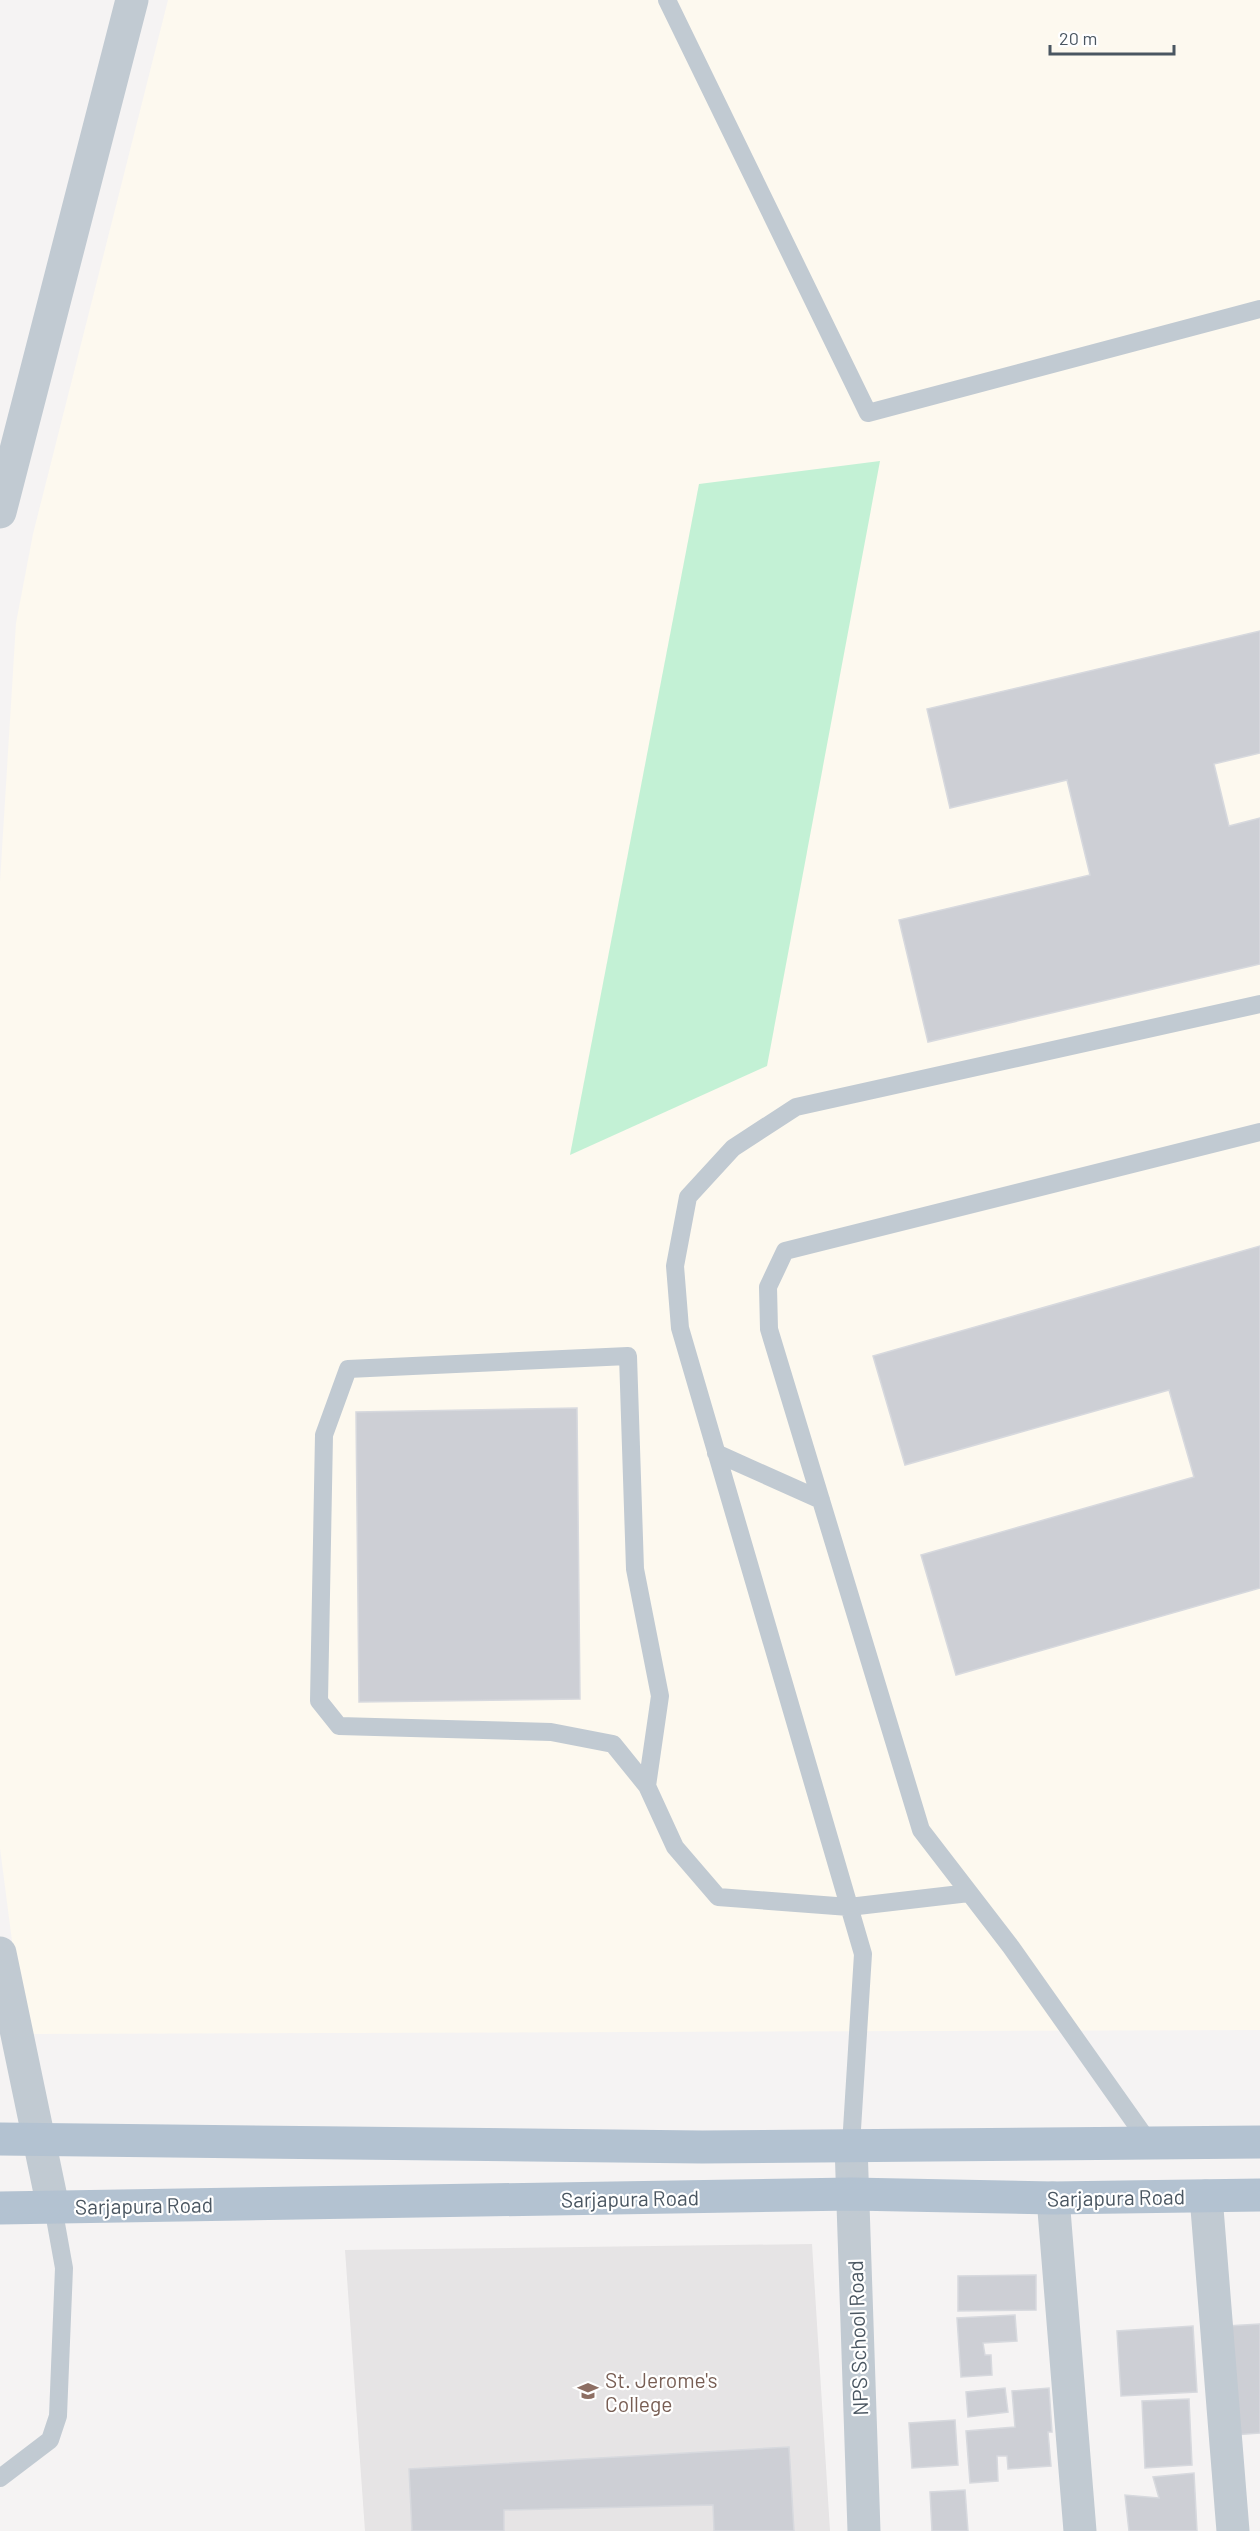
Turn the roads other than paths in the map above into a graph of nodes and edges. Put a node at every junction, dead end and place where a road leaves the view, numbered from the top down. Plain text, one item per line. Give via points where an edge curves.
1 (132, 0) edge
2 (667, 0) edge
3 (1260, 309) edge
4 (0, 512) edge
5 (1260, 1004) edge
6 (1260, 1132) edge
7 (716, 1453) junction
8 (821, 1500) junction
9 (647, 1786) junction
10 (969, 1893) junction
11 (849, 1908) junction
12 (0, 1953) edge
13 (0, 2139) edge
14 (38, 2139) junction
15 (1260, 2142) edge
16 (1150, 2144) junction
17 (851, 2145) junction
18 (851, 2194) junction
19 (1260, 2195) edge
20 (1206, 2196) junction
21 (1053, 2198) junction
22 (53, 2207) junction
23 (0, 2208) edge
24 (0, 2478) edge
25 (864, 2531) edge
26 (1080, 2531) edge
27 (1233, 2531) edge

1 - 4 street
2 - 3 lane via 868,413
5 - 7 lane via 796,1107 733,1148 688,1197 675,1266 680,1328
6 - 8 lane via 785,1251 768,1287 770,1329
7 - 8 lane
7 - 11 lane
8 - 10 lane via 921,1830
9 - 9 lane via 613,1744 550,1732 339,1726 320,1701 324,1435 348,1369 628,1356 635,1569 660,1696
9 - 11 lane via 675,1847 718,1897
10 - 11 lane
10 - 16 lane
11 - 17 lane via 863,1953
12 - 14 street
13 - 14 main road
14 - 17 main road via 702,2147
14 - 22 street
15 - 16 main road
16 - 17 main road
17 - 18 street, NPS School Road
18 - 21 main road, Sarjapura Road
18 - 22 main road, Sarjapura Road
18 - 25 street, NPS School Road
19 - 20 main road, Sarjapura Road
20 - 21 main road, Sarjapura Road
20 - 27 street
21 - 26 street
22 - 23 main road, Sarjapura Road
22 - 24 lane via 64,2268 58,2416 50,2440

